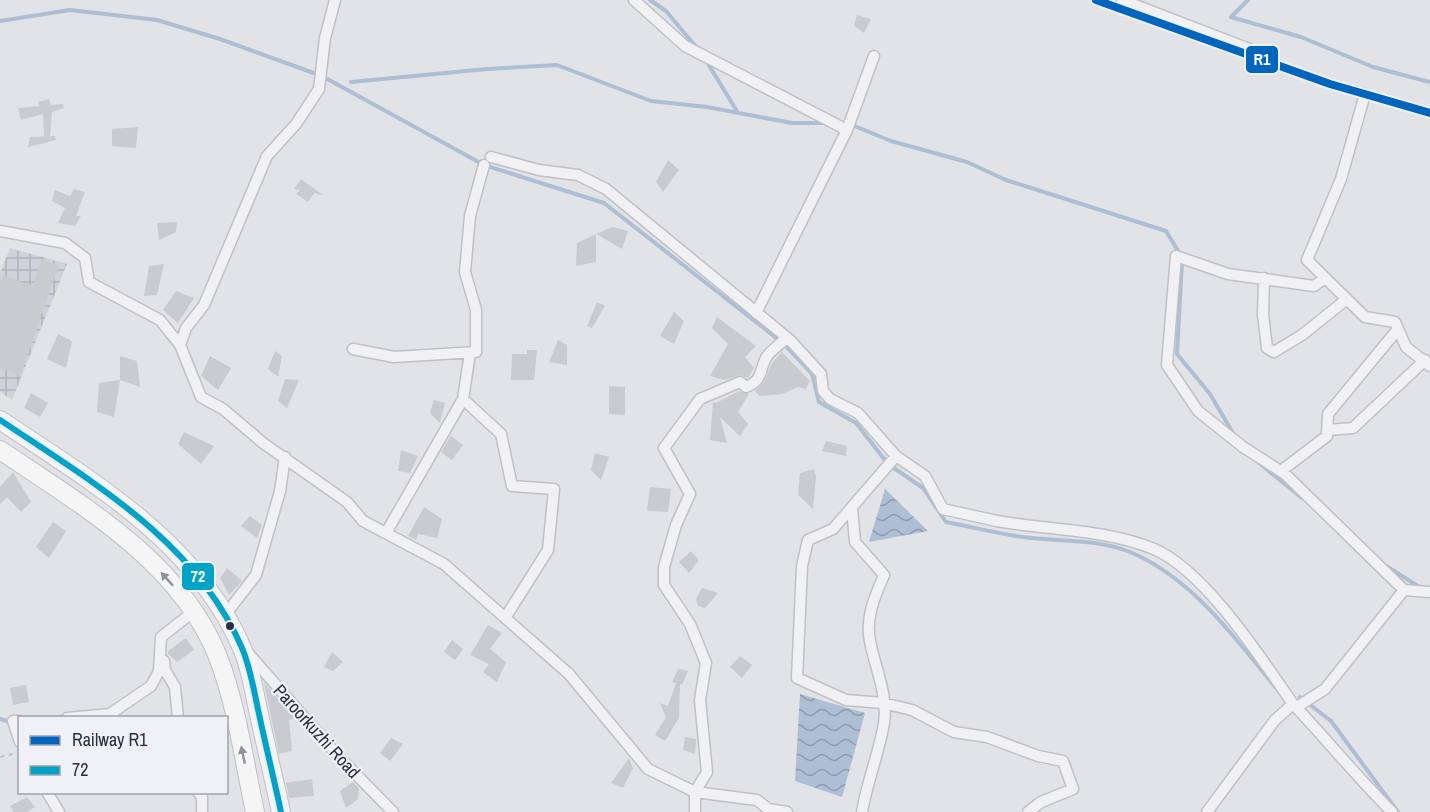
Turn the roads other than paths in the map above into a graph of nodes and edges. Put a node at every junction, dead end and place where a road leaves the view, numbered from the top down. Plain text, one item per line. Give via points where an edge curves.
1 (335, 0) edge
2 (634, 0) edge
3 (1122, 0) edge
4 (1257, 52) dead end
5 (874, 56) dead end
6 (1365, 94) dead end
7 (847, 130) junction
8 (0, 231) edge
9 (1264, 278) junction
10 (1325, 278) junction
11 (1347, 299) junction
12 (756, 313) junction
13 (1398, 329) junction
14 (787, 338) junction
15 (180, 345) junction
16 (353, 349) dead end
17 (470, 353) junction
18 (1427, 363) edge
19 (463, 399) junction
20 (0, 420) edge
21 (1327, 430) junction
22 (0, 450) edge
23 (896, 456) junction
24 (285, 457) junction
25 (1281, 471) junction
26 (852, 508) junction
27 (386, 533) junction
28 (1404, 591) junction
29 (1430, 592) edge
30 (193, 612) junction
31 (225, 615) junction
32 (505, 618) junction
33 (161, 637) junction
34 (242, 648) junction
35 (883, 703) junction
36 (1297, 706) junction
37 (81, 716) edge
38 (178, 716) edge
39 (18, 721) edge
40 (18, 743) edge
41 (695, 792) junction
42 (48, 794) edge
43 (200, 794) edge
44 (770, 810) edge
45 (59, 812) edge
46 (202, 812) edge
47 (255, 812) edge
48 (281, 812) edge
49 (393, 812) edge
50 (695, 812) edge
51 (787, 812) edge
52 (862, 812) edge
53 (1028, 812) edge
54 (1207, 812) edge
55 (1392, 812) edge

1 - 15 street via 325,38 320,84 296,124 267,156 204,305 186,328
2 - 7 street via 685,46
3 - 4 street
5 - 7 street
6 - 10 street via 1341,179 1308,260
7 - 12 street
8 - 15 street via 65,243 85,258 88,282 160,320
9 - 10 street via 1314,286
9 - 11 street via 1267,348 1274,352
9 - 25 street via 1228,274 1182,257 1167,365 1198,411
10 - 11 street
11 - 13 street via 1365,317 1395,322
12 - 14 street
12 - 17 street via 606,189 578,175 488,161 470,216 465,272 476,310 476,352
13 - 18 street via 1406,347
13 - 21 street via 1328,414
14 - 23 street via 821,374 823,391 830,399 858,413
14 - 41 street via 766,356 763,370 753,384 746,387 740,382 700,399 664,448 690,494 664,567 664,585 690,624 706,663 700,700 707,772
15 - 24 street via 201,397 223,409
16 - 17 street via 394,357
17 - 19 street
18 - 21 street via 1353,428
19 - 27 street
19 - 32 street via 501,434 512,486 554,489 548,550
20 - 31 main road via 113,497 158,534 195,571
21 - 25 street via 1327,436
30 -> 22 main road via 137,549 97,516
23 - 26 street
23 - 36 street via 926,476 943,509 997,521 1095,534 1154,550 1190,572
24 - 27 street via 346,502 363,521
24 - 31 street via 280,490 256,575
25 - 28 street
26 - 35 street via 855,542 884,575 871,605 869,639 882,684
26 - 35 street via 832,529 808,540 802,566 797,678 846,700
27 - 32 street via 444,564
28 - 29 street
28 - 36 street via 1325,688
30 - 33 street
47 -> 30 main road via 225,678 218,656
31 - 34 main road
32 - 41 street via 569,674 648,769
33 - 37 street via 159,671 151,686 110,714
33 - 38 street via 165,670 175,687
34 - 48 main road
34 - 49 street, Paroorkuzhi Road
35 - 52 street via 884,722
35 - 53 street via 912,710 954,732 987,736 1038,756 1063,761 1073,789
36 - 54 street via 1275,720
36 - 55 street via 1336,748 1350,770
39 - 40 street via 13,721
41 - 44 street via 758,800
41 - 50 street
42 - 45 street
43 - 46 street
44 - 51 street

